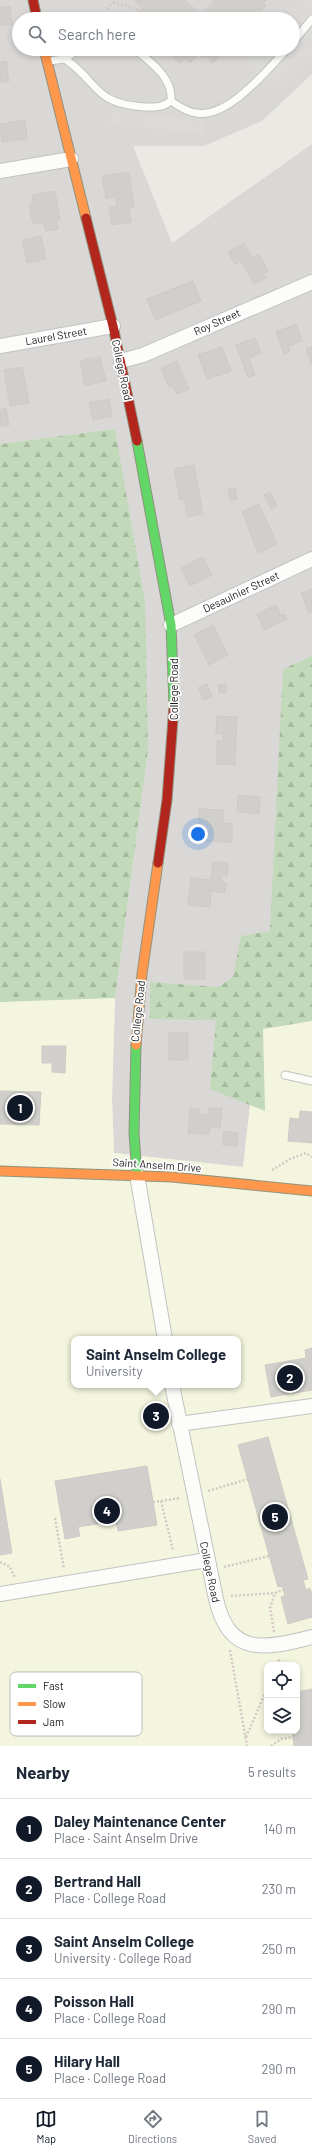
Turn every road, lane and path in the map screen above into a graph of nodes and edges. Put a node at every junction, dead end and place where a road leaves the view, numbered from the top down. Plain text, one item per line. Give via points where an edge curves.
1 (33, 0) edge
2 (113, 2) edge
3 (107, 10) dead end
4 (140, 10) dead end
5 (36, 12) edge
6 (312, 19) edge
7 (300, 34) edge
8 (45, 56) edge
9 (69, 56) edge
10 (142, 56) edge
11 (280, 56) edge
12 (65, 59) junction
13 (46, 62) junction
14 (171, 101) junction
15 (71, 159) junction
16 (0, 171) edge
17 (312, 282) edge
18 (113, 326) junction
19 (0, 346) edge
20 (121, 362) junction
21 (312, 559) edge
22 (171, 624) junction
23 (285, 1075) dead end
24 (312, 1081) edge
25 (312, 1157) edge
26 (0, 1171) edge
27 (268, 1173) dead end
28 (137, 1176) junction
29 (312, 1191) edge
30 (164, 1336) edge
31 (173, 1388) edge
32 (312, 1406) edge
33 (179, 1424) junction
34 (248, 1478) dead end
35 (194, 1496) junction
36 (173, 1499) dead end
37 (161, 1500) junction
38 (153, 1502) dead end
39 (55, 1518) dead end
40 (174, 1556) dead end
41 (269, 1556) dead end
42 (0, 1562) edge
43 (208, 1565) junction
44 (65, 1576) dead end
45 (17, 1584) dead end
46 (283, 1590) dead end
47 (275, 1593) junction
48 (0, 1594) edge
49 (216, 1599) junction
50 (275, 1635) dead end
51 (312, 1637) edge
52 (229, 1647) dead end
53 (264, 1696) edge
54 (246, 1737) junction
55 (293, 1737) dead end
56 (247, 1746) edge
57 (271, 1746) edge

1 - 5 street
2 - 3 path
2 - 4 path
6 - 7 lane
8 - 13 street, College Road
9 - 12 lane
10 - 14 lane via 165,77
11 - 14 lane via 250,87 227,105 209,112 196,113
12 - 13 lane
12 - 14 lane via 78,68 94,88 114,102 154,107 163,106
13 - 15 street, College Road
15 - 16 street
15 - 18 street, College Road
17 - 20 street, Roy Street via 143,355
18 - 19 street, Laurel Street
18 - 20 street, College Road
20 - 22 street, College Road
21 - 22 street, Desaulnier Street
22 - 28 street, College Road via 175,682 172,745 134,1045 134,1155
23 - 24 lane
25 - 27 path via 306,1153 290,1159
26 - 28 street, Saint Anselm Drive
28 - 29 street, Saint Anselm Drive
28 - 30 street, College Road
31 - 33 street, College Road
32 - 33 street
33 - 35 street, College Road
34 - 35 path
35 - 43 street, College Road
36 - 37 path
37 - 38 path
37 - 40 path
39 - 44 path
41 - 43 path
42 - 45 path via 12,1570
43 - 48 street
43 - 49 street, College Road
46 - 47 path
47 - 49 path via 237,1594
47 - 50 path via 270,1608
49 - 51 street, College Road via 226,1628 236,1638 248,1643 261,1646 279,1645
52 - 54 path
53 - 54 path
54 - 56 path
55 - 57 path via 281,1739

